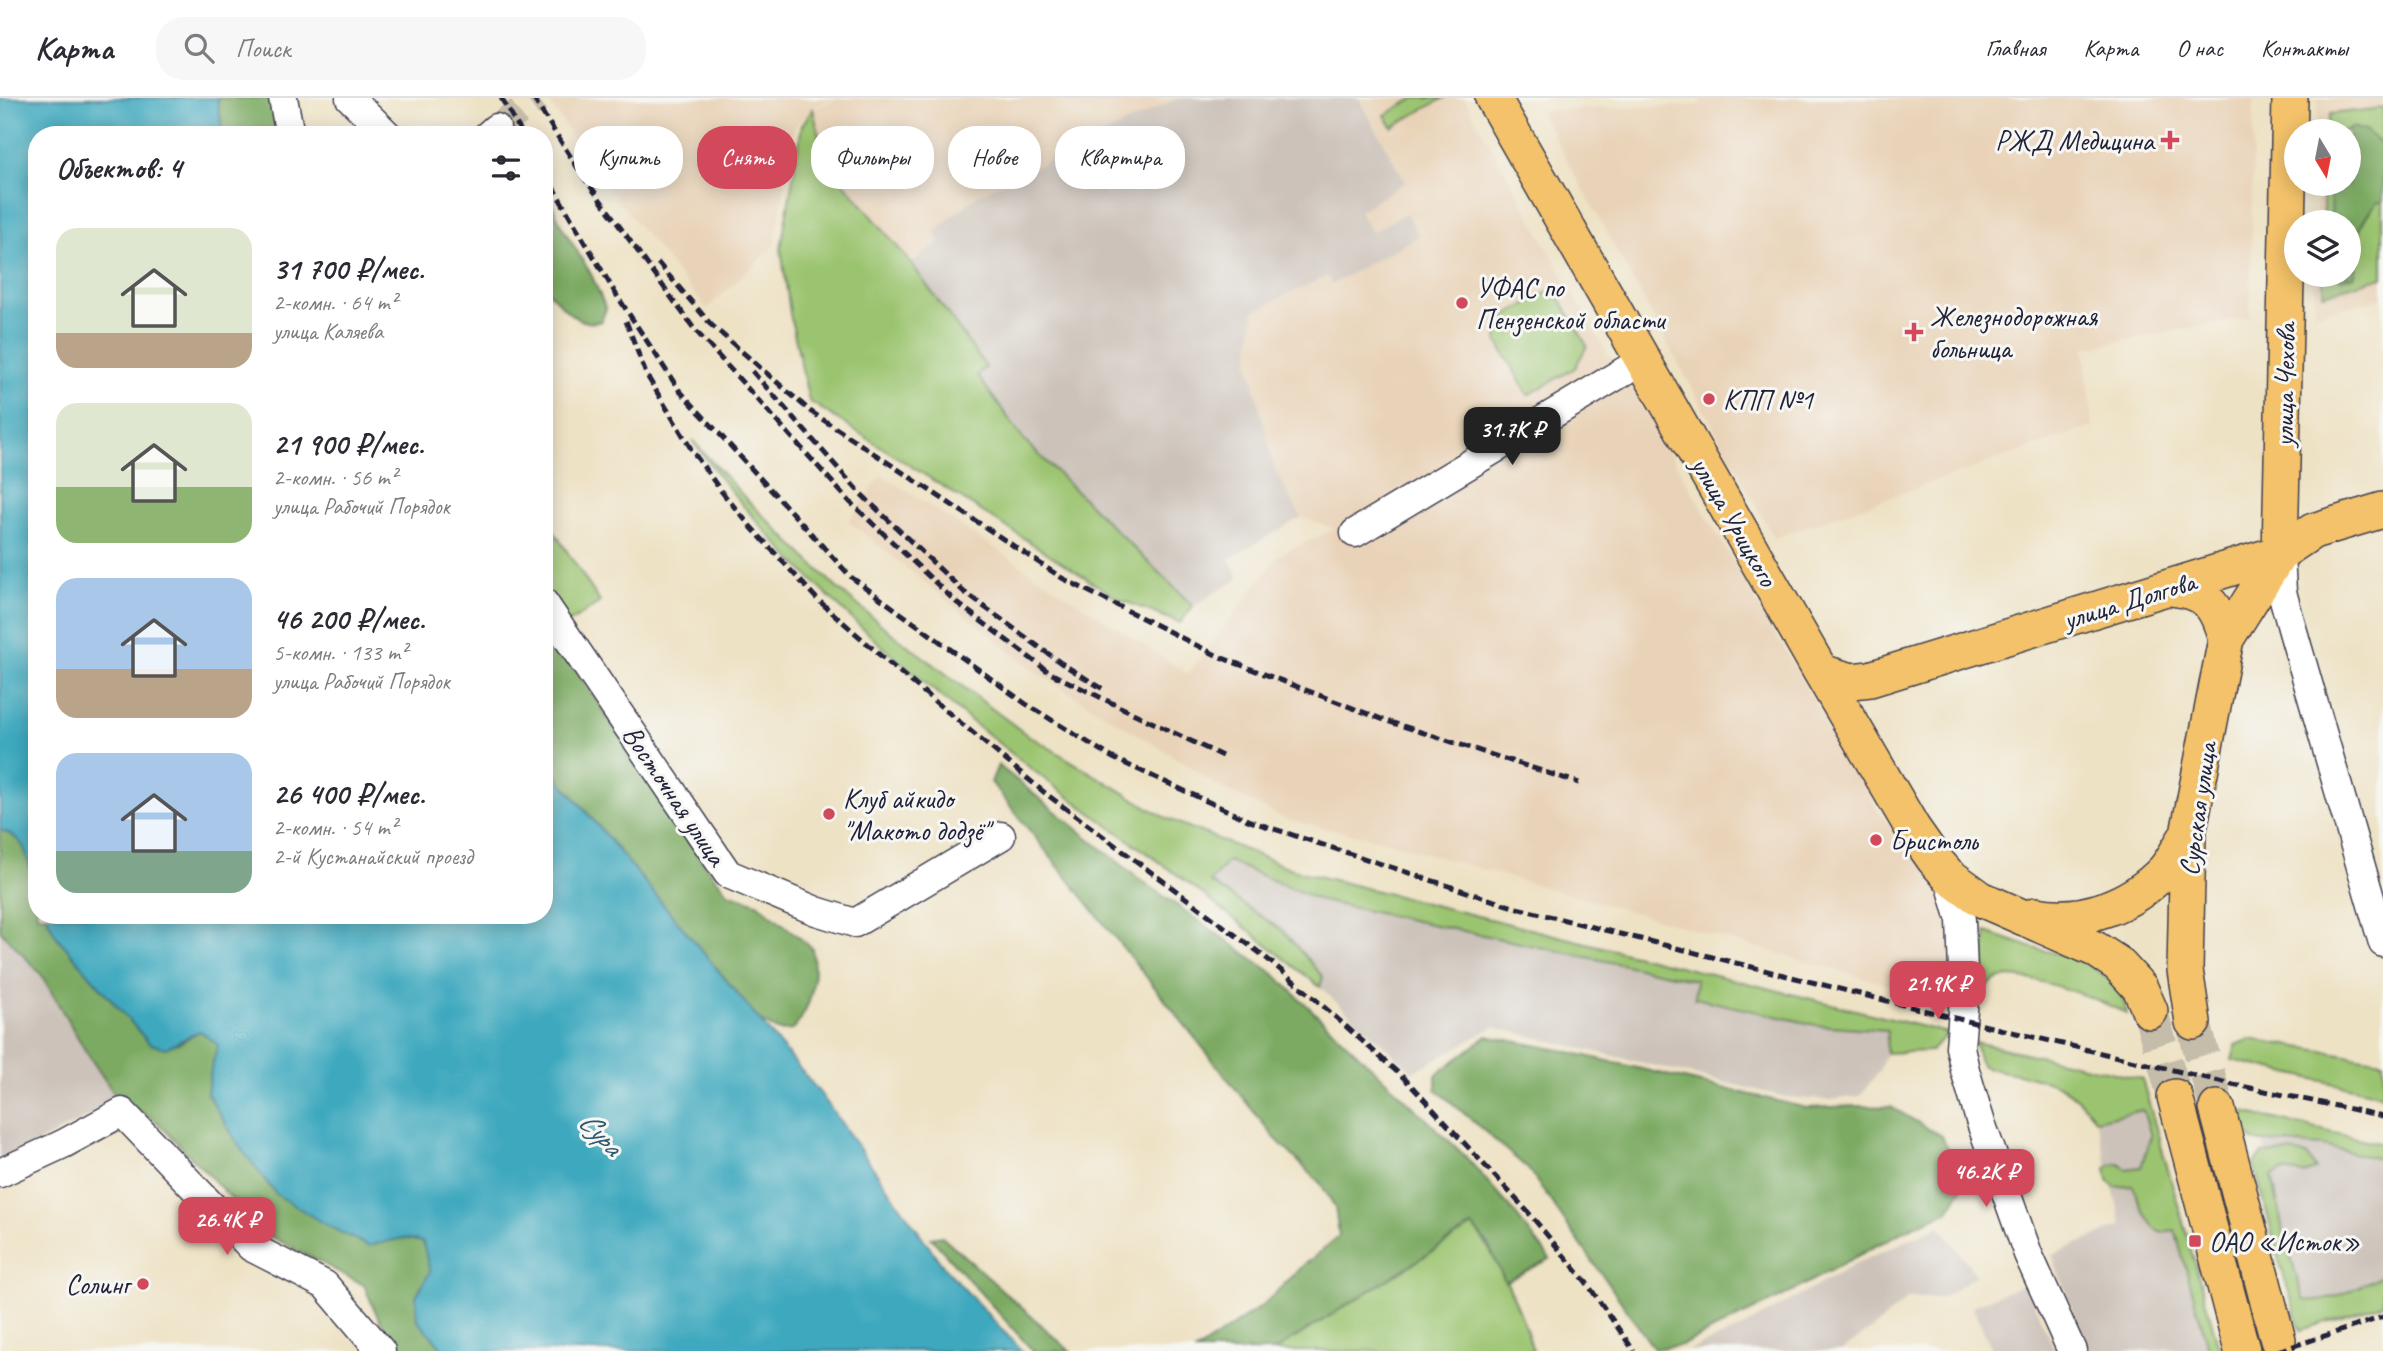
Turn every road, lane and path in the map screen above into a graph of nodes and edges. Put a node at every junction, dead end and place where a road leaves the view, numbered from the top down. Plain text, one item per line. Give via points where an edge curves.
1 (283, 98) edge
2 (350, 98) edge
3 (1493, 98) edge
4 (2290, 98) edge
5 (288, 126) edge
6 (379, 126) edge
7 (1643, 359) junction
8 (2383, 510) edge
9 (1356, 533) dead end
10 (2280, 553) junction
11 (2168, 589) junction
12 (553, 616) edge
13 (2292, 628) junction
14 (2232, 629) junction
15 (1821, 672) junction
16 (1870, 678) junction
17 (1853, 726) junction
18 (2188, 834) junction
19 (1001, 836) dead end
20 (1948, 876) junction
21 (2012, 911) junction
22 (2383, 943) edge
23 (2150, 1011) tunnel mouth
24 (2193, 1022) tunnel mouth
25 (2175, 1097) tunnel mouth
26 (2217, 1108) tunnel mouth
27 (0, 1173) edge
28 (2278, 1340) dead end
29 (2242, 1350) edge
30 (381, 1351) edge
31 (2072, 1351) edge

1 - 5 street
2 - 6 street
3 - 7 main road, улица Урицкого
4 - 10 main road, улица Чехова
7 - 9 street
7 - 15 main road, улица Урицкого
8 - 10 main road, улица Долгова via 2313,531
10 - 11 main road, улица Долгова
10 - 13 street, улица Чехова
10 - 14 main road, Сурская улица
11 - 14 main road via 2189,590 2207,599
11 - 16 main road, улица Долгова
12 - 19 street, Восточная улица via 728,874 855,923
13 - 14 street via 2276,614 2258,614
13 - 22 street, улица Чехова
14 - 18 main road, Сурская улица
15 - 16 main road, улица Долгова via 1853,681
15 - 17 main road, улица Урицкого
16 - 17 main road via 1853,699
17 - 20 main road, улица Урицкого via 1913,830
18 - 21 main road via 2165,870 2133,897 2095,914 2053,919
18 - 24 main road, Сурская улица via 2185,970
20 - 21 main road, улица Урицкого via 1981,899
20 - 31 street via 1961,920 1964,998 1960,1047 1980,1120 2028,1254
21 - 23 main road via 2119,964 2140,988
25 - 29 main road
26 - 28 main road
27 - 30 street via 122,1112 251,1247 325,1285

